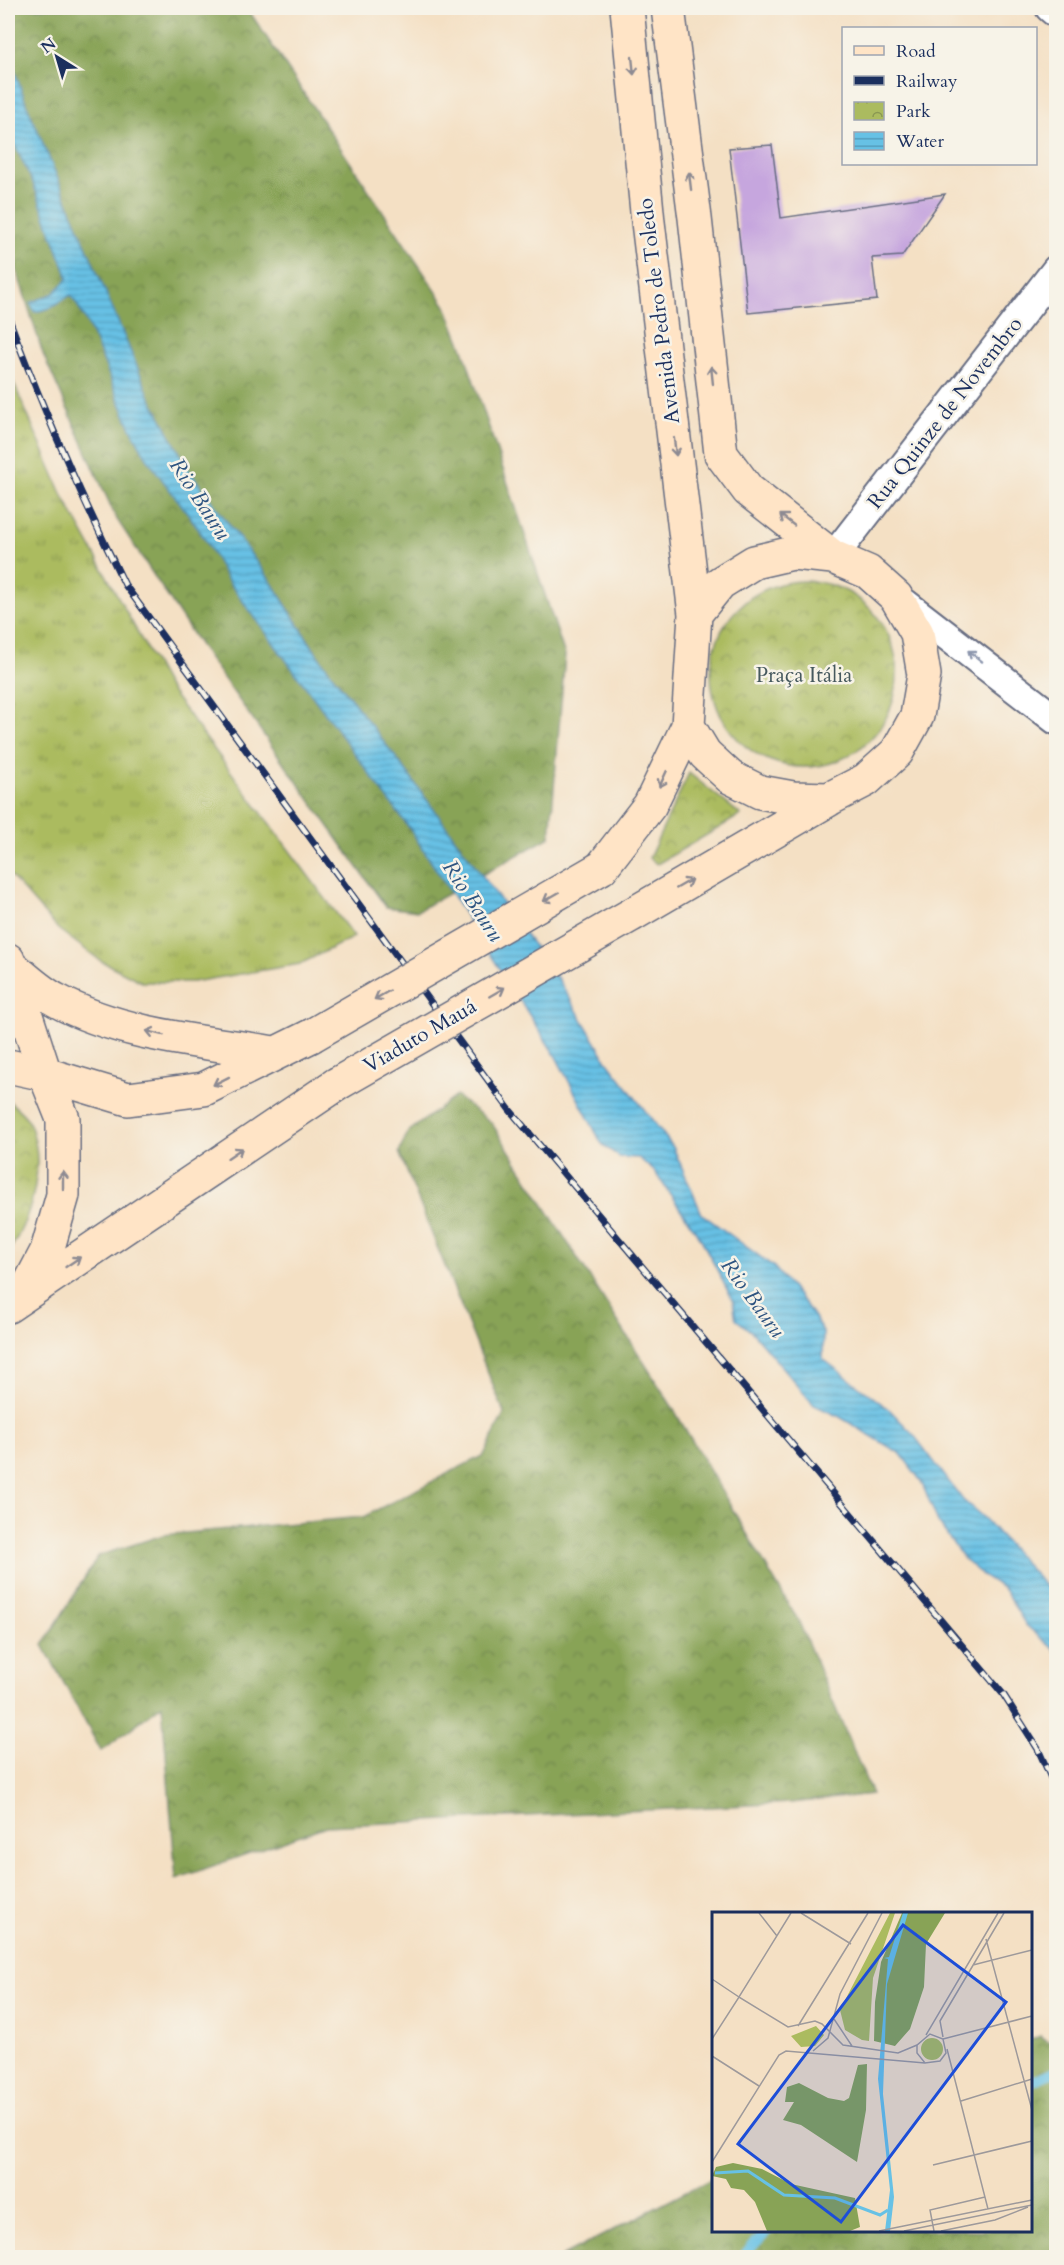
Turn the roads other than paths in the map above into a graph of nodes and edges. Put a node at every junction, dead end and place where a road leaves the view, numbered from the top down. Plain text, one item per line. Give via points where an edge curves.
1 (627, 8) edge
2 (668, 8) edge
3 (1050, 8) edge
4 (1056, 13) edge
5 (1056, 270) edge
6 (833, 557) junction
7 (896, 597) junction
8 (695, 614) junction
9 (1056, 720) edge
10 (688, 726) junction
11 (830, 799) junction
12 (10, 964) edge
13 (275, 1053) junction
14 (8, 1066) edge
15 (45, 1074) junction
16 (16, 1300) edge

1 -> 8 main road, Avenida Pedro de Toledo
6 -> 2 main road via 748,490 721,454
3 - 4 street
5 - 6 street, Rua Quinze de Novembro
6 - 7 main road via 868,572
6 - 8 main road via 793,553 754,562 720,583
9 -> 7 street
7 - 11 main road via 917,633 924,675 917,716 897,752 866,780
8 - 10 main road
10 - 11 main road via 705,754 730,777 760,792
10 -> 13 main road, bridge via 650,805 602,868
16 -> 11 main road, Viaduto Mauá, bridge via 338,1084
13 -> 12 main road via 179,1039 98,1018 55,1000
12 - 15 main road
13 -> 15 main road via 204,1089 128,1099
14 - 15 main road
16 -> 15 main road via 46,1251 63,1195 63,1119

